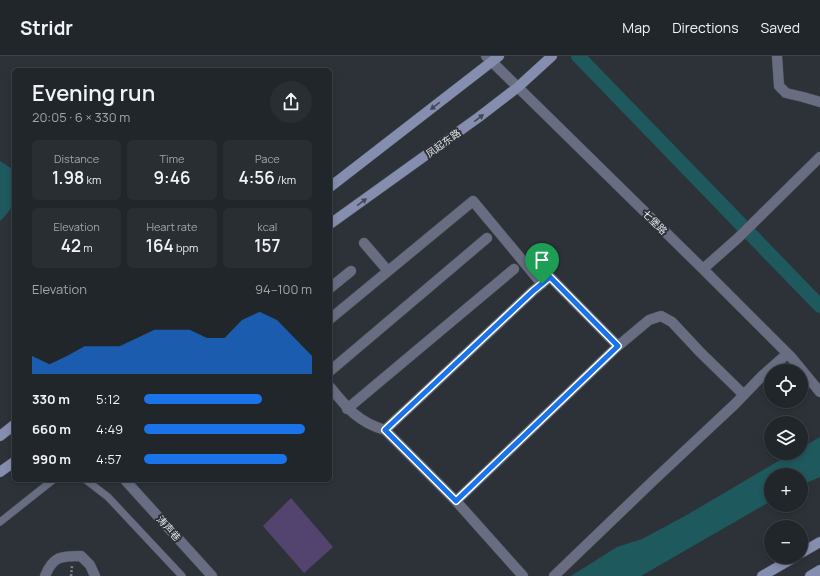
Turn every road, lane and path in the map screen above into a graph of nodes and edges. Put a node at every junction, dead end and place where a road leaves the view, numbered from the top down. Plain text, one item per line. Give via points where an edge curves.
1 (551, 56) edge
2 (777, 56) edge
3 (492, 58) edge
4 (518, 87) junction
5 (820, 102) edge
6 (820, 157) edge
7 (332, 185) edge
8 (332, 223) edge
9 (487, 238) dead end
10 (364, 243) dead end
11 (514, 269) dead end
12 (703, 269) junction
13 (351, 271) dead end
14 (388, 271) junction
15 (542, 284) junction
16 (332, 286) edge
17 (332, 317) edge
18 (618, 346) junction
19 (787, 354) junction
20 (332, 369) edge
21 (332, 390) edge
22 (820, 392) edge
23 (744, 395) junction
24 (347, 409) junction
25 (12, 427) edge
26 (385, 430) junction
27 (0, 436) edge
28 (12, 463) edge
29 (0, 472) edge
30 (51, 482) edge
31 (89, 482) edge
32 (127, 482) edge
33 (456, 501) junction
34 (0, 522) edge
35 (820, 542) edge
36 (808, 549) edge
37 (783, 564) edge
38 (820, 570) edge
39 (45, 576) edge
40 (94, 576) edge
41 (182, 576) edge
42 (212, 576) edge
43 (523, 576) edge
44 (554, 576) edge
45 (762, 576) edge
46 (810, 576) edge

1 - 4 main road, 凤起东路
2 - 5 street via 779,86 786,93
3 - 4 street, 七堡路
3 -> 7 main road
8 -> 4 main road, 凤起东路
4 - 12 street, 七堡路
6 - 12 street
9 - 20 street
10 - 14 street
11 - 24 street
12 - 19 street, 七堡路
13 - 16 street
14 - 15 street via 472,201
14 - 17 street
15 - 18 street via 550,277
15 - 26 street
18 - 23 street via 650,320 661,316 672,322
18 - 33 street
19 - 22 street, 七堡路
19 - 23 street
21 - 24 street
23 - 44 street
24 - 26 street via 372,426
25 - 27 main road
26 - 33 street
28 - 29 main road
30 - 34 lane
31 - 41 lane via 108,497
32 - 42 street, 涛声巷
33 - 43 street
35 - 36 main road
37 - 45 main road
38 - 46 main road
39 - 40 street via 56,559 68,556 81,556 90,565

